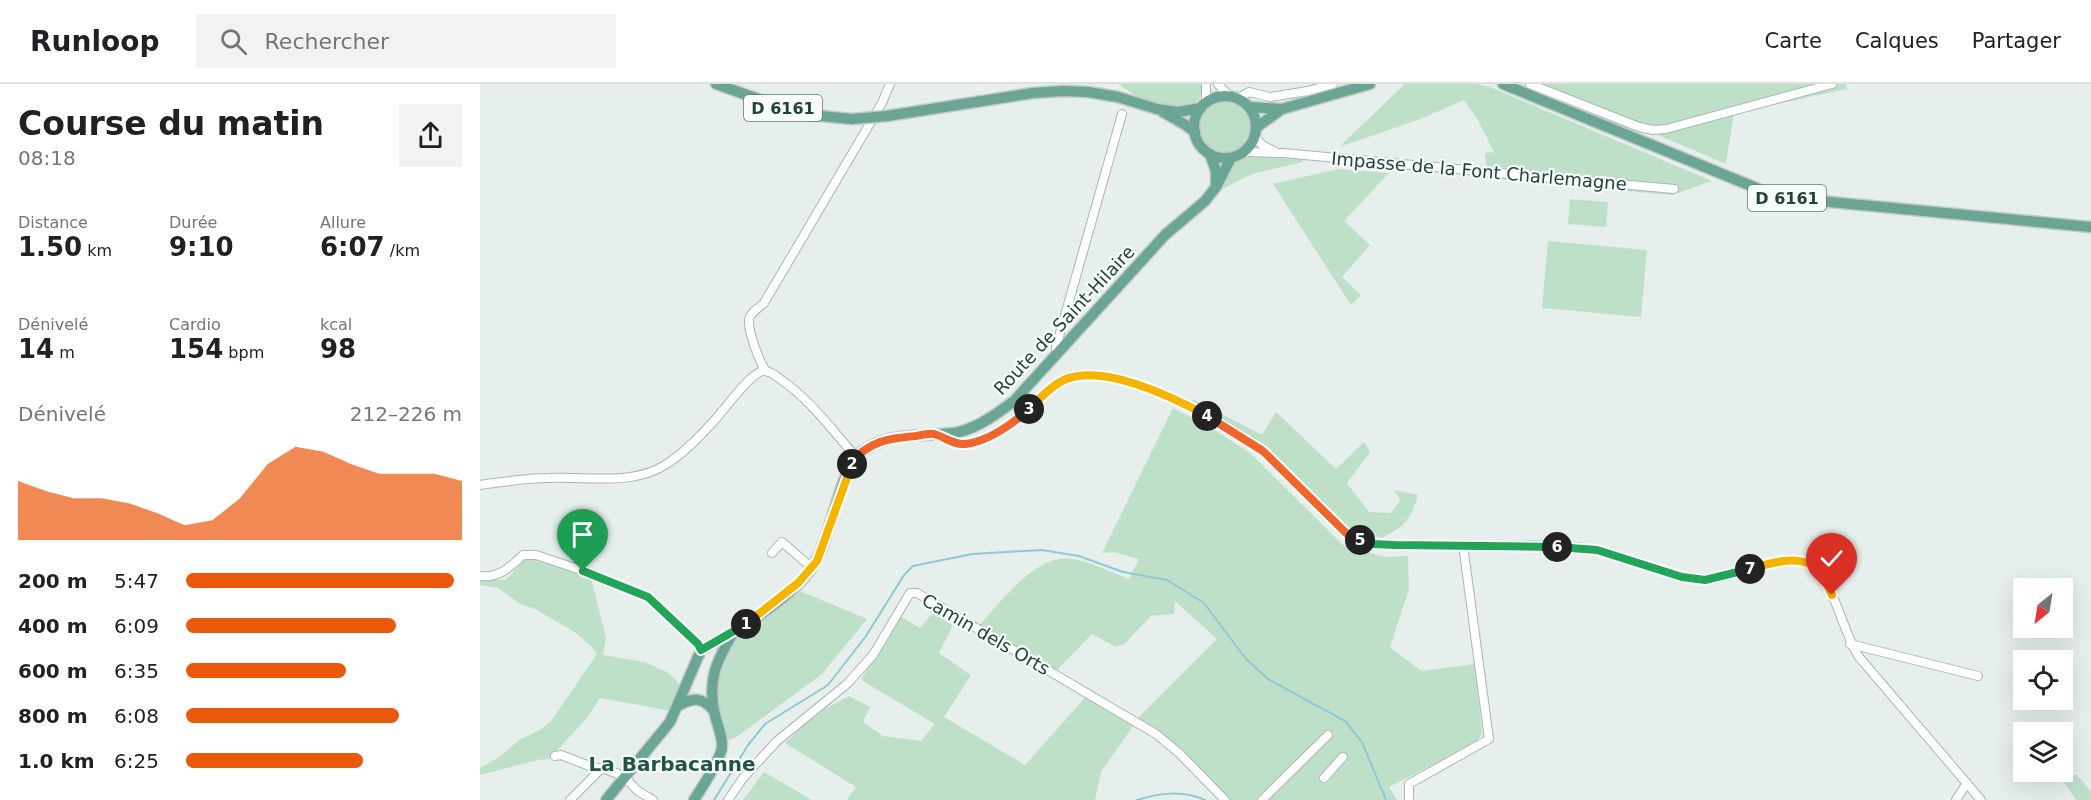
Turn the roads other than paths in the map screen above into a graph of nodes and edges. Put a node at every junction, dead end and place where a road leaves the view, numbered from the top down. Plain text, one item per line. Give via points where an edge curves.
1 (716, 84) edge
2 (890, 84) edge
3 (1206, 84) edge
4 (1218, 84) edge
5 (1333, 84) edge
6 (1370, 84) edge
7 (1503, 84) edge
8 (1530, 84) edge
9 (1832, 84) edge
10 (1233, 97) junction
11 (1203, 105) junction
12 (1249, 107) junction
13 (1157, 109) junction
14 (1282, 109) junction
15 (1122, 114) dead end
16 (1195, 132) junction
17 (1256, 132) junction
18 (1244, 152) junction
19 (1283, 153) junction
20 (1210, 154) junction
21 (1231, 158) junction
22 (1216, 187) junction
23 (1674, 189) dead end
24 (2091, 227) edge
25 (1057, 354) junction
26 (765, 370) junction
27 (934, 434) junction
28 (856, 457) junction
29 (480, 485) edge
30 (1463, 545) junction
31 (772, 553) dead end
32 (812, 568) junction
33 (480, 576) edge
34 (734, 633) junction
35 (1851, 644) junction
36 (726, 645) junction
37 (701, 650) junction
38 (713, 674) junction
39 (1978, 676) dead end
40 (678, 706) junction
41 (714, 712) junction
42 (1328, 735) dead end
43 (555, 756) dead end
44 (1342, 756) dead end
45 (602, 768) junction
46 (623, 776) junction
47 (1324, 778) dead end
48 (1967, 783) junction
49 (570, 800) edge
50 (606, 800) edge
51 (653, 800) edge
52 (694, 800) edge
53 (728, 800) edge
54 (1225, 800) edge
55 (1262, 800) edge
56 (1409, 800) edge
57 (1956, 800) edge
58 (1981, 800) edge

1 - 13 main road, D 6161, bridge via 800,114 852,119 1063,91 1118,97
2 - 26 street via 764,303 752,312 752,337
3 - 11 street
4 - 10 street
5 - 10 street via 1270,97 1249,92
6 - 14 main road
7 - 24 main road, D 6161 via 1788,198
8 - 9 street via 1653,130
10 - 11 main road via 1216,97
10 - 12 main road
11 - 13 main road, D 6161 via 1184,112
11 - 16 main road via 1195,120
12 - 14 main road
12 - 17 main road via 1256,118
13 - 16 main road, D 6161
14 - 17 main road
15 - 25 street
16 - 20 main road via 1200,146
17 - 18 main road
17 - 19 street via 1267,149
18 - 19 street, Impasse de la Font Charlemagne
18 - 21 main road
19 - 23 street, Impasse de la Font Charlemagne
20 - 21 main road
20 - 22 main road
21 - 22 main road, Route de Saint-Hilaire
22 - 25 main road, Route de Saint-Hilaire via 1165,235
25 - 27 main road, Route de Saint-Hilaire via 994,417 959,432
26 - 28 street via 805,399
26 - 29 street via 751,379 714,422 681,452 651,473 629,477 548,477
27 - 28 main road, Route de Saint-Hilaire via 891,438 873,444
27 - 30 street via 964,444 984,438 1023,415 1062,381 1076,376 1108,377 1166,395 1237,433 1263,451 1356,539 1372,544
28 - 32 main road
30 - 35 street via 1577,547 1705,580 1768,563 1804,562 1814,566 1824,579
30 - 56 street via 1489,739 1408,784
31 - 32 street via 782,542
32 - 34 main road via 790,591
33 - 37 street via 491,577 506,571 522,555 536,555 593,574 648,597
34 - 36 main road
34 - 37 main road
35 - 39 street
35 - 48 street
36 - 37 main road via 712,652
36 - 38 main road
37 - 38 main road via 710,657
37 - 40 main road
38 - 41 main road
40 - 41 main road via 699,699
40 - 46 main road via 670,722
41 - 52 main road via 722,747
42 - 55 street
43 - 45 street
44 - 47 street
45 - 46 street
45 - 49 street
46 - 50 main road
46 - 51 street
48 - 57 street
48 - 58 street
53 - 54 street, Camin dels Orts via 777,741 854,677 873,655 910,593 917,593 1156,734

